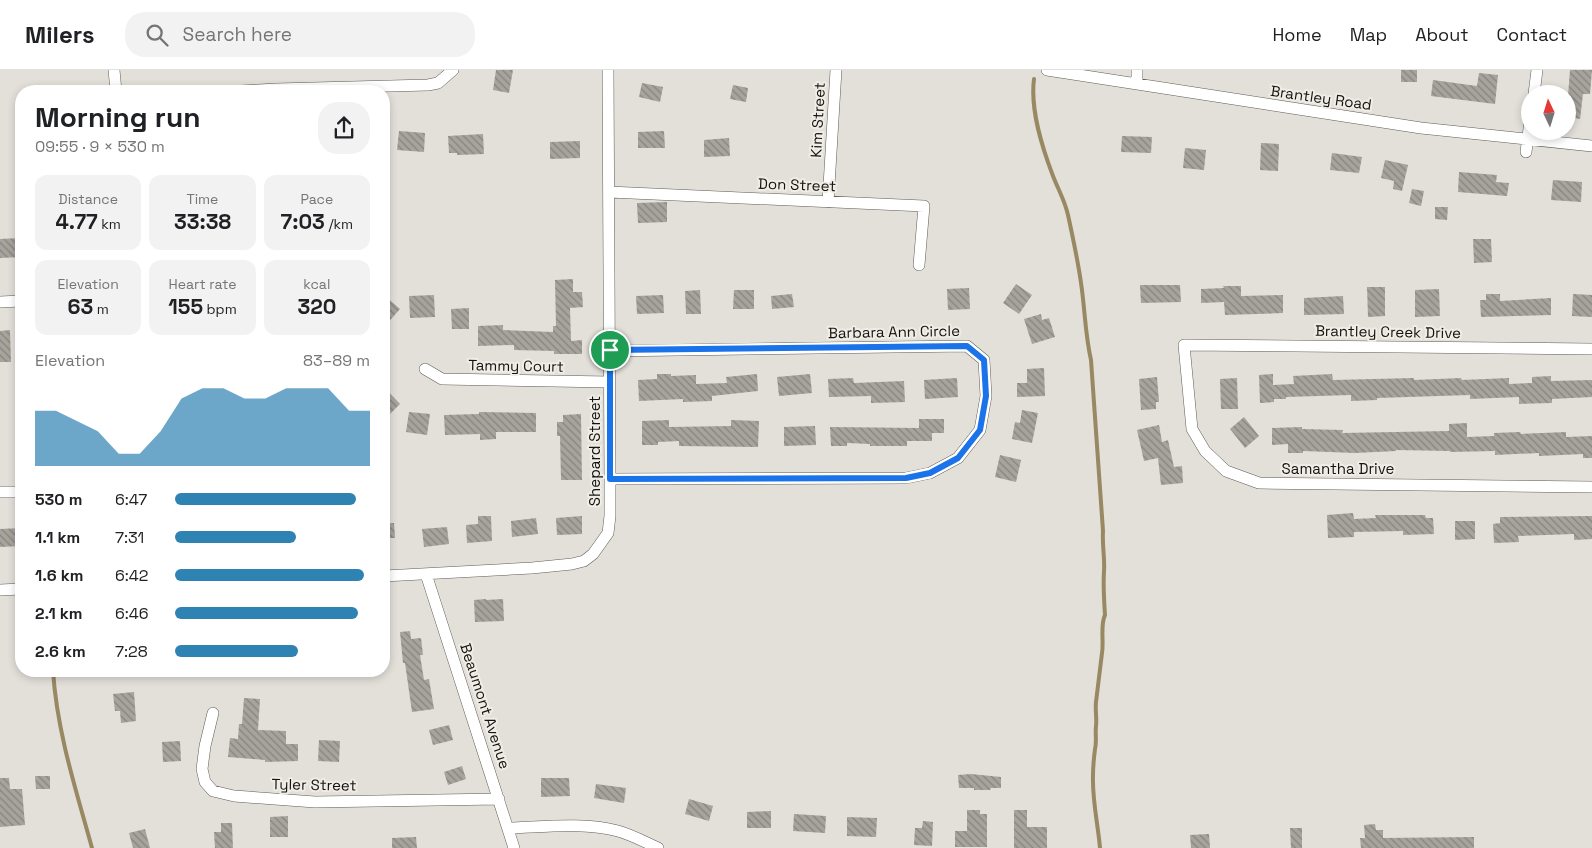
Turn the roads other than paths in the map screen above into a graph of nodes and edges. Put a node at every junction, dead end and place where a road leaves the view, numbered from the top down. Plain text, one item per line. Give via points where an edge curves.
1 (114, 70) edge
2 (453, 70) edge
3 (608, 70) edge
4 (836, 70) edge
5 (1047, 70) edge
6 (1137, 70) edge
7 (1537, 70) edge
8 (1137, 83) junction
9 (115, 85) edge
10 (1535, 85) edge
11 (390, 87) edge
12 (1521, 138) edge
13 (1528, 140) edge
14 (1537, 140) edge
15 (1592, 146) edge
16 (1526, 152) dead end
17 (609, 192) junction
18 (828, 202) junction
19 (919, 265) dead end
20 (15, 301) edge
21 (0, 302) edge
22 (1184, 345) joint
23 (1592, 349) edge
24 (610, 350) junction
25 (425, 369) dead end
26 (609, 382) junction
27 (610, 479) junction
28 (1592, 487) edge
29 (0, 492) edge
30 (15, 492) edge
31 (426, 574) junction
32 (390, 576) edge
33 (15, 589) edge
34 (0, 590) edge
35 (213, 712) dead end
36 (499, 799) junction
37 (508, 828) junction
38 (514, 848) edge
39 (658, 848) edge

1 - 9 street
2 - 11 street via 438,83
3 - 17 street, Shepard Street
4 - 18 street, Kim Street
5 - 8 street, Brantley Road
6 - 8 street
7 - 10 street
8 - 12 street, Brantley Road via 1421,128
13 - 16 street
14 - 15 street, Brantley Road
17 - 18 street, Don Street
17 - 24 street, Shepard Street
18 - 19 street, Don Street via 924,206
20 - 21 street
22 - 23 street, Brantley Creek Drive
22 - 28 street, Samantha Drive via 1192,428 1205,451 1226,471 1259,483
24 - 26 street, Shepard Street
24 - 27 street, Barbara Ann Circle via 967,346 984,360 986,396 980,430 958,458 930,473 906,478
25 - 26 street, Tammy Court via 442,379
26 - 27 street, Shepard Street
27 - 31 street, Shepard Street via 608,533 584,561 532,568
29 - 30 street
31 - 32 street, Shepard Street
31 - 36 street, Beaumont Avenue
33 - 34 street
35 - 36 street, Tyler Street via 202,769 205,782 213,791 234,796 315,802
36 - 37 street, Beaumont Avenue
37 - 38 street, Beaumont Avenue
37 - 39 street via 609,829

